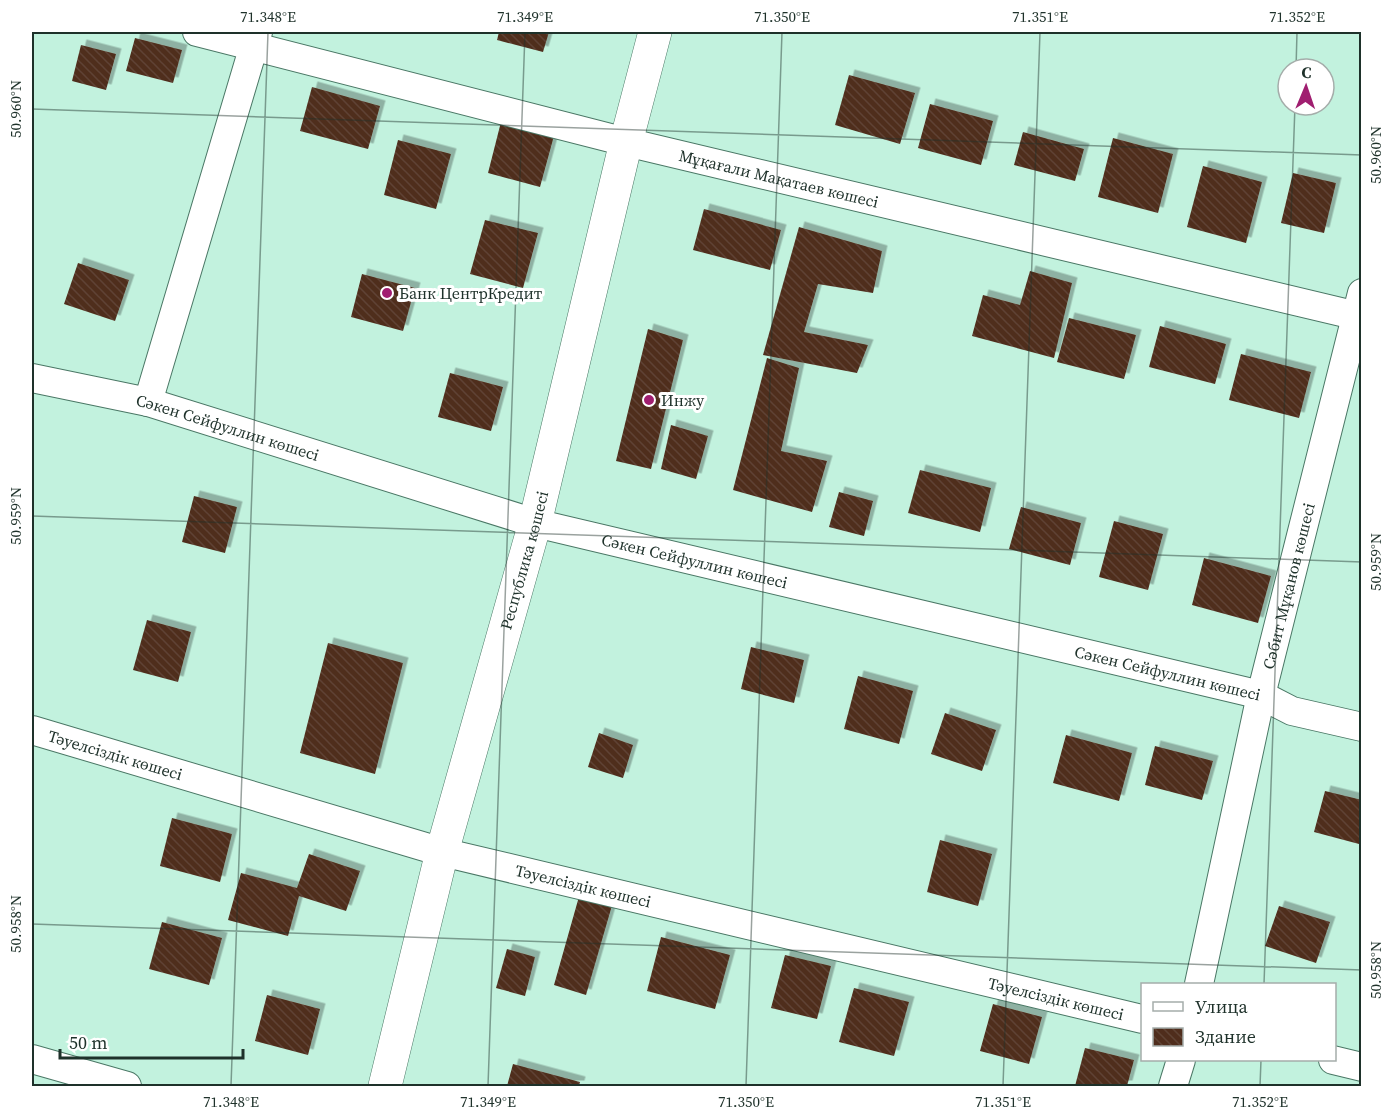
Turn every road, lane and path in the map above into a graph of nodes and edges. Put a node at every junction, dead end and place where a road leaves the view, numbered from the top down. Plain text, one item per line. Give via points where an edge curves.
1 (197, 32) edge
2 (655, 32) edge
3 (256, 39) edge
4 (626, 142) junction
5 (1359, 309) edge
6 (32, 378) edge
7 (148, 402) junction
8 (535, 523) junction
9 (1261, 695) junction
10 (1362, 727) edge
11 (32, 730) edge
12 (442, 852) junction
13 (1199, 983) edge
14 (1141, 1019) edge
15 (32, 1059) edge
16 (1336, 1060) edge
17 (1180, 1061) edge
18 (1362, 1067) edge
19 (127, 1086) edge
20 (385, 1086) edge
21 (1173, 1086) edge

1 - 3 street, Мұқағали Мақатаев көшесі
2 - 4 street, Республика көшесі
3 - 4 street, Мұқағали Мақатаев көшесі
3 - 7 street
4 - 5 street, Мұқағали Мақатаев көшесі
4 - 8 street, Республика көшесі
5 - 9 street, Сәбит Мұқанов көшесі
6 - 7 street, Сәкен Сейфуллин көшесі
7 - 8 street, Сәкен Сейфуллин көшесі
8 - 9 street, Сәкен Сейфуллин көшесі
8 - 12 street, Республика көшесі
9 - 10 street, Сәкен Сейфуллин көшесі via 1292,711
9 - 13 street, Сәбит Мұқанов көшесі
11 - 12 street, Тәуелсіздік көшесі
12 - 14 street, Тәуелсіздік көшесі
12 - 20 street, Республика көшесі
15 - 19 street
16 - 18 street
17 - 21 street

